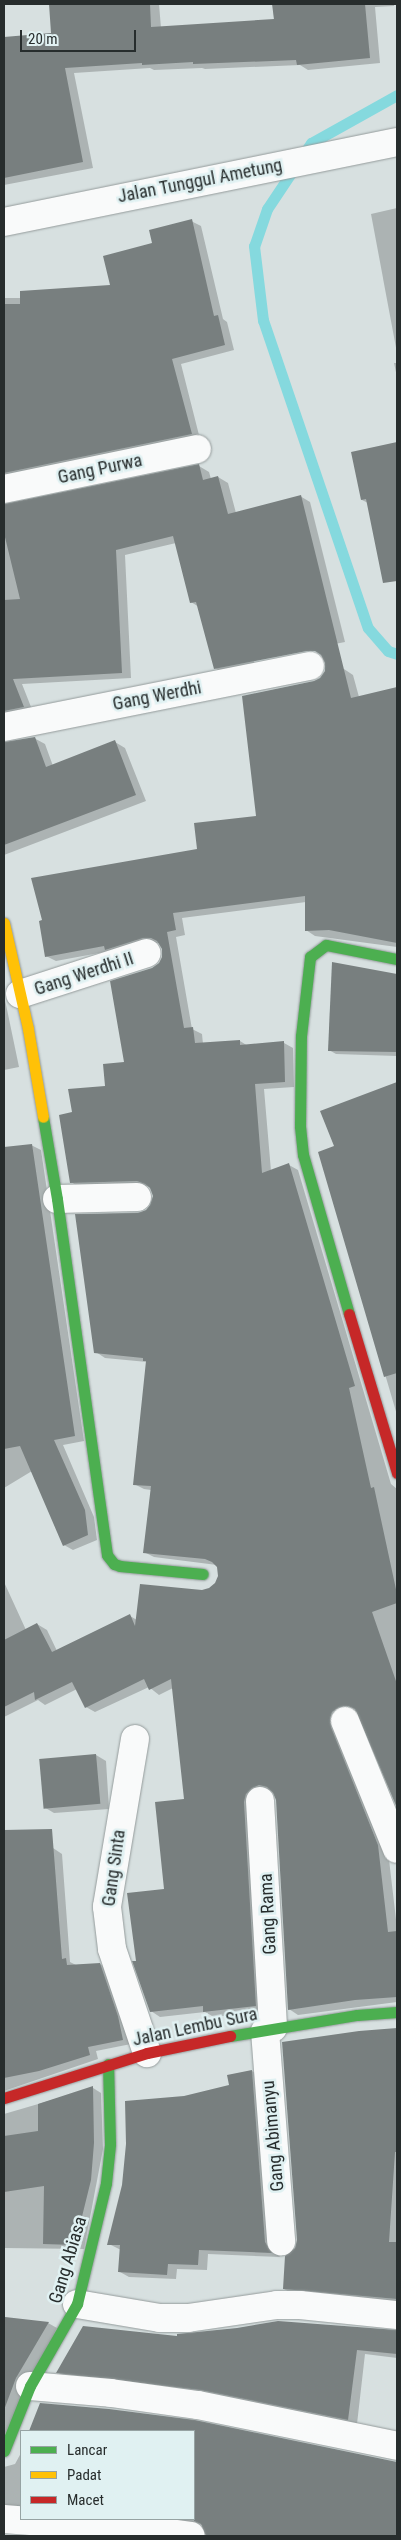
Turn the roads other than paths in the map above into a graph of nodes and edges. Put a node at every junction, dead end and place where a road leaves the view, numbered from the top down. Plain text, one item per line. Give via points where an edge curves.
1 (397, 142) edge
2 (4, 222) edge
3 (196, 449) dead end
4 (4, 489) edge
5 (310, 666) dead end
6 (4, 727) edge
7 (4, 923) edge
8 (148, 953) dead end
9 (397, 959) edge
10 (20, 994) junction
11 (136, 1197) dead end
12 (57, 1199) junction
13 (397, 1473) edge
14 (203, 1574) dead end
15 (345, 1721) dead end
16 (135, 1738) dead end
17 (260, 1801) dead end
18 (397, 1849) edge
19 (397, 2012) edge
20 (269, 2029) junction
21 (147, 2053) junction
22 (108, 2064) junction
23 (4, 2098) edge
24 (282, 2241) dead end
25 (77, 2304) junction
26 (397, 2315) edge
27 (30, 2386) junction
28 (397, 2446) edge
29 (4, 2451) edge
30 (4, 2519) edge
31 (191, 2536) edge

1 - 2 street, Jalan Tunggul Ametung
3 - 4 street, Gang Purwa
5 - 6 street, Gang Werdhi
7 - 10 street
8 - 10 street, Gang Werdhi II
9 - 13 street via 326,945 310,957 301,1036 300,1126 313,1195
10 - 12 street
11 - 12 street
12 - 14 street via 107,1556 120,1566
15 - 18 street
16 - 21 street, Gang Sinta via 107,1906 112,1949
17 - 20 street, Gang Rama
19 - 20 street, Jalan Lembu Sura
20 - 21 street, Jalan Lembu Sura
20 - 24 street, Gang Abimanyu
21 - 22 street, Jalan Lembu Sura
22 - 23 street, Jalan Lembu Sura
22 - 25 street, Gang Abiasa via 110,2144 106,2183
25 - 26 street via 160,2318 188,2318 300,2304
25 - 27 street, Gang Abiasa
27 - 28 street via 198,2405
27 - 29 street, Gang Abiasa
30 - 31 street

